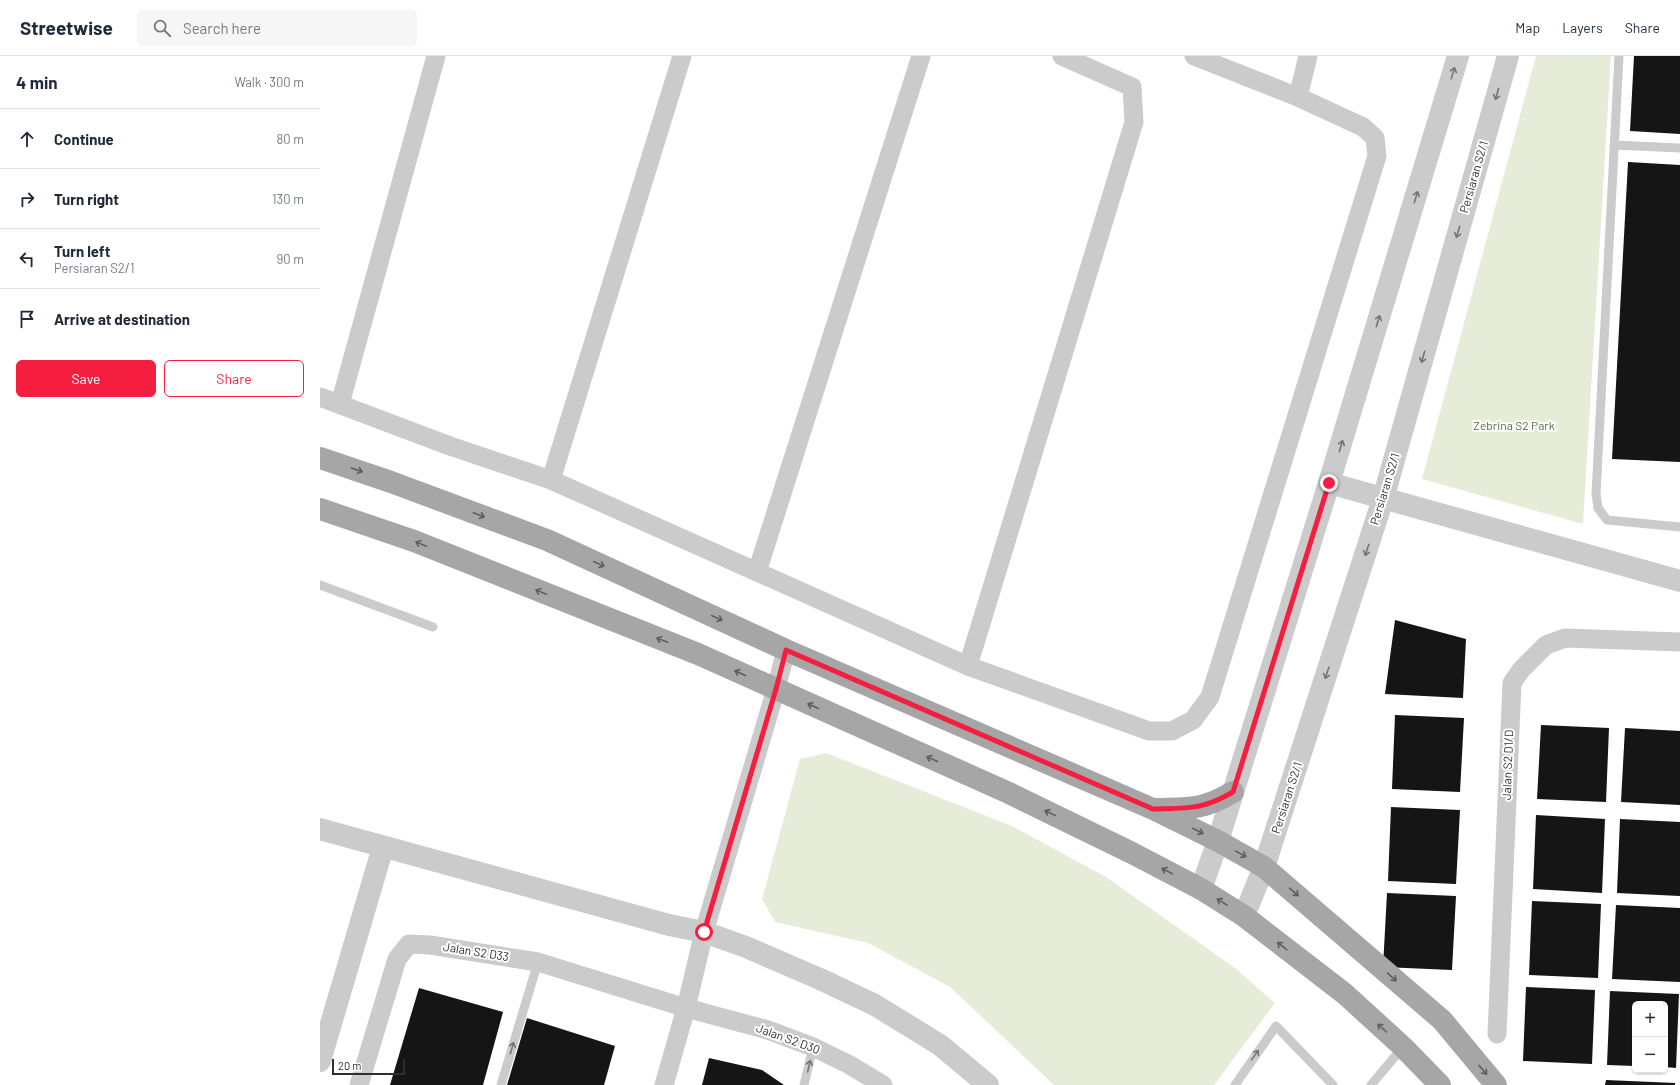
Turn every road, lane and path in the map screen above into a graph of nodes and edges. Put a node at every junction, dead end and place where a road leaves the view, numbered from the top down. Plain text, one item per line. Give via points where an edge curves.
1 (436, 56) edge
2 (682, 56) edge
3 (921, 56) edge
4 (1062, 56) edge
5 (1194, 56) edge
6 (1308, 56) edge
7 (1458, 56) edge
8 (1508, 56) edge
9 (1619, 56) edge
10 (1298, 97) junction
11 (1614, 145) junction
12 (1680, 148) edge
13 (320, 396) edge
14 (340, 404) junction
15 (320, 458) edge
16 (551, 480) junction
17 (1329, 483) junction
18 (1383, 499) junction
19 (320, 509) edge
20 (1680, 526) edge
21 (757, 572) junction
22 (1680, 581) edge
23 (320, 586) edge
24 (433, 627) dead end
25 (1680, 642) edge
26 (786, 650) junction
27 (968, 666) junction
28 (776, 689) junction
29 (1233, 792) junction
30 (1153, 809) junction
31 (320, 829) edge
32 (1218, 841) junction
33 (383, 847) junction
34 (1264, 867) junction
35 (1201, 889) junction
36 (1244, 916) junction
37 (704, 932) junction
38 (538, 962) junction
39 (686, 1008) junction
40 (1497, 1034) dead end
41 (813, 1047) junction
42 (1403, 1047) junction
43 (320, 1061) edge
44 (359, 1085) edge
45 (500, 1085) edge
46 (664, 1085) edge
47 (804, 1085) edge
48 (883, 1085) edge
49 (988, 1085) edge
50 (1235, 1085) edge
51 (1333, 1085) edge
52 (1371, 1085) edge
53 (1440, 1085) edge
54 (1496, 1085) edge

1 - 14 street
2 - 16 street
3 - 21 street
4 - 27 street via 1132,87 1134,122
5 - 10 street
6 - 10 street
17 -> 7 street
8 -> 18 street, Persiaran S2/1
9 - 11 lane
10 - 27 street via 1363,127 1375,138 1377,156 1210,697 1186,724 1172,731 1149,731
11 - 12 lane
11 - 20 lane via 1596,494 1598,508 1607,520
13 - 14 street
14 - 16 street via 450,446
15 -> 26 main road via 399,484 547,540
16 - 21 street
17 - 18 street
17 - 29 street
18 - 22 street
18 -> 34 street, Persiaran S2/1
28 -> 19 main road via 698,654 414,541
21 - 27 street
23 - 24 lane
25 - 40 street, Jalan S2 D1/D via 1565,638 1546,645 1512,683
26 - 28 street
26 - 30 main road
35 -> 28 main road via 1009,793
28 - 37 street
29 - 30 main road via 1206,806
29 - 32 street
30 -> 32 main road
31 - 33 street
32 -> 34 main road
32 - 35 street
33 - 37 street via 662,923
33 - 43 street
34 - 36 street, Persiaran S2/1
34 -> 54 main road via 1442,1020
36 -> 35 main road
42 -> 36 main road via 1345,994
37 - 39 street
37 - 49 street via 746,947 875,1005 940,1045
38 - 39 street, Jalan S2 D33
38 - 44 street, Jalan S2 D33 via 409,944 397,959
45 -> 38 lane
39 - 41 street, Jalan S2 D30 via 768,1030
39 - 46 street
47 -> 41 lane
41 - 48 street, Jalan S2 D30
42 - 52 lane
42 - 53 main road
50 -> 51 lane via 1276,1026

